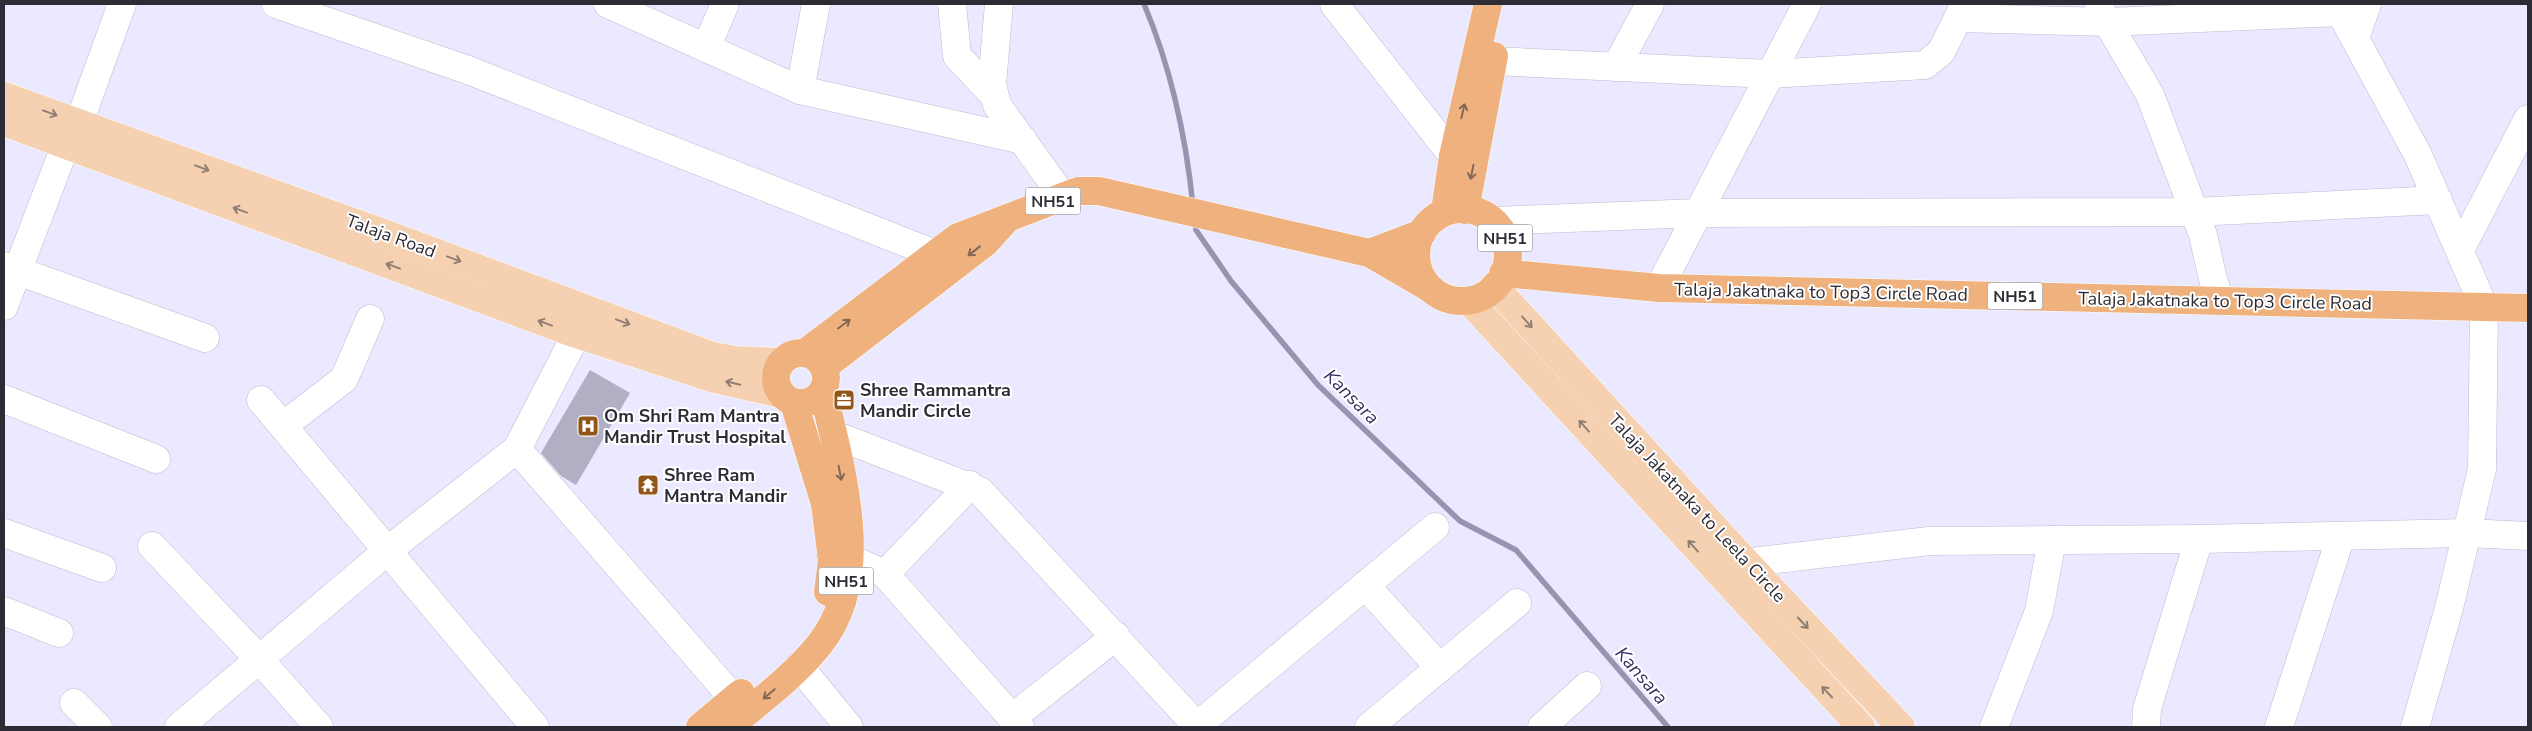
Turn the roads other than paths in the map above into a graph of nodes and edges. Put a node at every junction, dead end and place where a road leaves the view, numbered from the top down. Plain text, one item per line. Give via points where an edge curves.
1 (122, 4) edge
2 (276, 4) edge
3 (608, 4) edge
4 (726, 4) edge
5 (816, 4) edge
6 (952, 4) edge
7 (999, 4) edge
8 (1334, 4) edge
9 (1488, 4) edge
10 (1506, 4) edge
11 (1650, 4) edge
12 (1807, 4) edge
13 (2367, 4) edge
14 (2339, 8) edge
15 (1961, 11) edge
16 (2102, 13) edge
17 (2355, 38) junction
18 (706, 48) junction
19 (1493, 61) junction
20 (1616, 67) junction
21 (1770, 74) junction
22 (800, 90) junction
23 (993, 94) junction
24 (4, 96) edge
25 (2528, 119) edge
26 (4, 122) edge
27 (73, 130) junction
28 (1023, 140) junction
29 (1452, 156) junction
30 (1063, 197) junction
31 (2438, 200) junction
32 (1455, 211) junction
33 (2194, 212) junction
34 (1698, 213) junction
35 (1009, 218) junction
36 (1493, 221) junction
37 (1422, 232) junction
38 (2460, 250) junction
39 (1365, 252) junction
40 (935, 254) junction
41 (10, 269) edge
42 (1499, 280) junction
43 (1659, 288) junction
44 (1431, 290) junction
45 (1469, 301) junction
46 (2220, 301) junction
47 (4, 306) edge
48 (2484, 307) junction
49 (2528, 308) edge
50 (589, 310) junction
51 (370, 319) dead end
52 (577, 334) junction
53 (205, 338) dead end
54 (809, 368) junction
55 (788, 398) junction
56 (4, 399) edge
57 (261, 400) dead end
58 (283, 426) junction
59 (832, 434) junction
60 (517, 448) junction
61 (156, 459) dead end
62 (970, 485) junction
63 (1436, 527) dead end
64 (4, 533) edge
65 (2467, 533) junction
66 (2341, 536) junction
67 (2528, 536) edge
68 (2199, 539) junction
69 (2052, 540) junction
70 (152, 546) dead end
71 (387, 551) junction
72 (841, 557) junction
73 (1747, 563) junction
74 (1712, 567) junction
75 (102, 568) dead end
76 (885, 574) junction
77 (1365, 585) junction
78 (1517, 603) dead end
79 (4, 611) edge
80 (59, 632) dead end
81 (1116, 636) junction
82 (259, 659) junction
83 (799, 666) junction
84 (1440, 668) junction
85 (1587, 686) dead end
86 (734, 699) junction
87 (74, 703) dead end
88 (1016, 722) edge
89 (98, 727) edge
90 (180, 727) edge
91 (319, 727) edge
92 (535, 727) edge
93 (700, 727) edge
94 (729, 727) edge
95 (847, 727) edge
96 (1198, 727) edge
97 (1369, 727) edge
98 (1542, 727) edge
99 (1860, 727) edge
100 (1901, 727) edge
101 (1994, 727) edge
102 (2146, 727) edge
103 (2279, 727) edge
104 (2415, 727) edge

1 - 27 street
2 - 40 street via 468,70
3 - 18 street
4 - 18 street
5 - 22 street
6 - 23 street via 957,56
7 - 23 street
8 - 29 street
29 -> 9 highway
10 - 19 highway, NH51
11 - 20 street
12 - 21 street
13 - 17 street
14 - 16 street
14 - 17 street
15 - 16 street
15 - 21 street via 1941,52 1925,65
16 - 33 street via 2150,95
17 - 31 street via 2418,154
18 - 22 street
19 - 20 street
19 -> 32 highway, NH51
20 - 21 street
21 - 34 street
22 - 28 street
23 - 28 street via 997,105
24 -> 27 main road, Talaja Road
25 - 38 street
26 - 27 main road, Talaja Road
27 - 41 street
27 -> 50 main road, Talaja Road
52 -> 27 main road, Talaja Road
28 - 30 street
29 - 32 highway
30 - 35 highway, NH51
30 - 39 highway, NH51 via 1078,191 1100,191
31 - 33 street
31 - 38 street
32 - 36 highway, NH51 via 1475,211
32 - 37 highway via 1436,217
33 - 34 street
33 - 46 street
34 - 36 street
34 - 43 street
35 - 40 highway, NH51 via 966,232
35 -> 54 highway, NH51 via 985,242
36 - 42 highway, NH51 via 1505,238 1508,258
37 - 39 highway
37 - 44 highway via 1416,252 1419,272
38 - 48 street
39 - 44 highway, NH51
54 -> 40 highway, NH51
41 - 47 street
41 - 53 street
42 - 43 highway, Talaja Jakatnaka to Top3 Circle Road / NH51
42 - 45 highway via 1488,293
42 -> 73 main road, Talaja Jakatnaka to Leela Circle
43 - 46 highway, Talaja Jakatnaka to Top3 Circle Road / NH51
44 - 45 highway, NH51 via 1448,300
74 -> 45 main road, Talaja Jakatnaka to Leela Circle
46 - 48 highway, Talaja Jakatnaka to Top3 Circle Road / NH51
48 - 49 highway, Talaja Jakatnaka to Top3 Circle Road / NH51
48 - 65 street via 2482,469
50 - 52 street
50 -> 54 main road, Talaja Road via 719,357
51 - 58 street via 344,379
55 -> 52 main road, Talaja Road via 711,378
52 - 60 street
54 - 55 highway, NH51 via 811,402
54 - 55 highway, NH51 via 776,378
54 - 59 highway, NH51
55 - 72 highway, NH51
56 - 61 street
57 - 58 street
58 - 71 street
59 - 62 street
59 -> 72 highway, NH51 via 848,512
60 - 71 street
60 - 86 street
62 - 76 street
62 - 81 street via 987,496
63 - 77 street
64 - 75 street
65 - 66 street
65 - 67 street
65 - 104 street
66 - 68 street
66 - 103 street
68 - 69 street
68 - 102 street via 2147,709
69 - 73 street via 1929,541
69 - 101 street via 2039,611
70 - 82 street
71 - 82 street
71 - 92 street
72 - 76 street
72 - 83 highway, NH51 via 841,609 820,644
72 - 86 highway, NH51 via 828,597 814,625 778,662
73 - 74 street
73 -> 100 main road, Talaja Jakatnaka to Leela Circle
99 -> 74 main road, Talaja Jakatnaka to Leela Circle
76 - 88 street
77 - 84 street
77 - 96 street
78 - 84 street
79 - 80 street
81 - 88 street
81 - 96 street
82 - 90 street
82 - 91 street
83 -> 94 highway, NH51
83 - 95 street
84 - 97 street
85 - 98 street
86 - 93 highway, NH51
87 - 89 street

